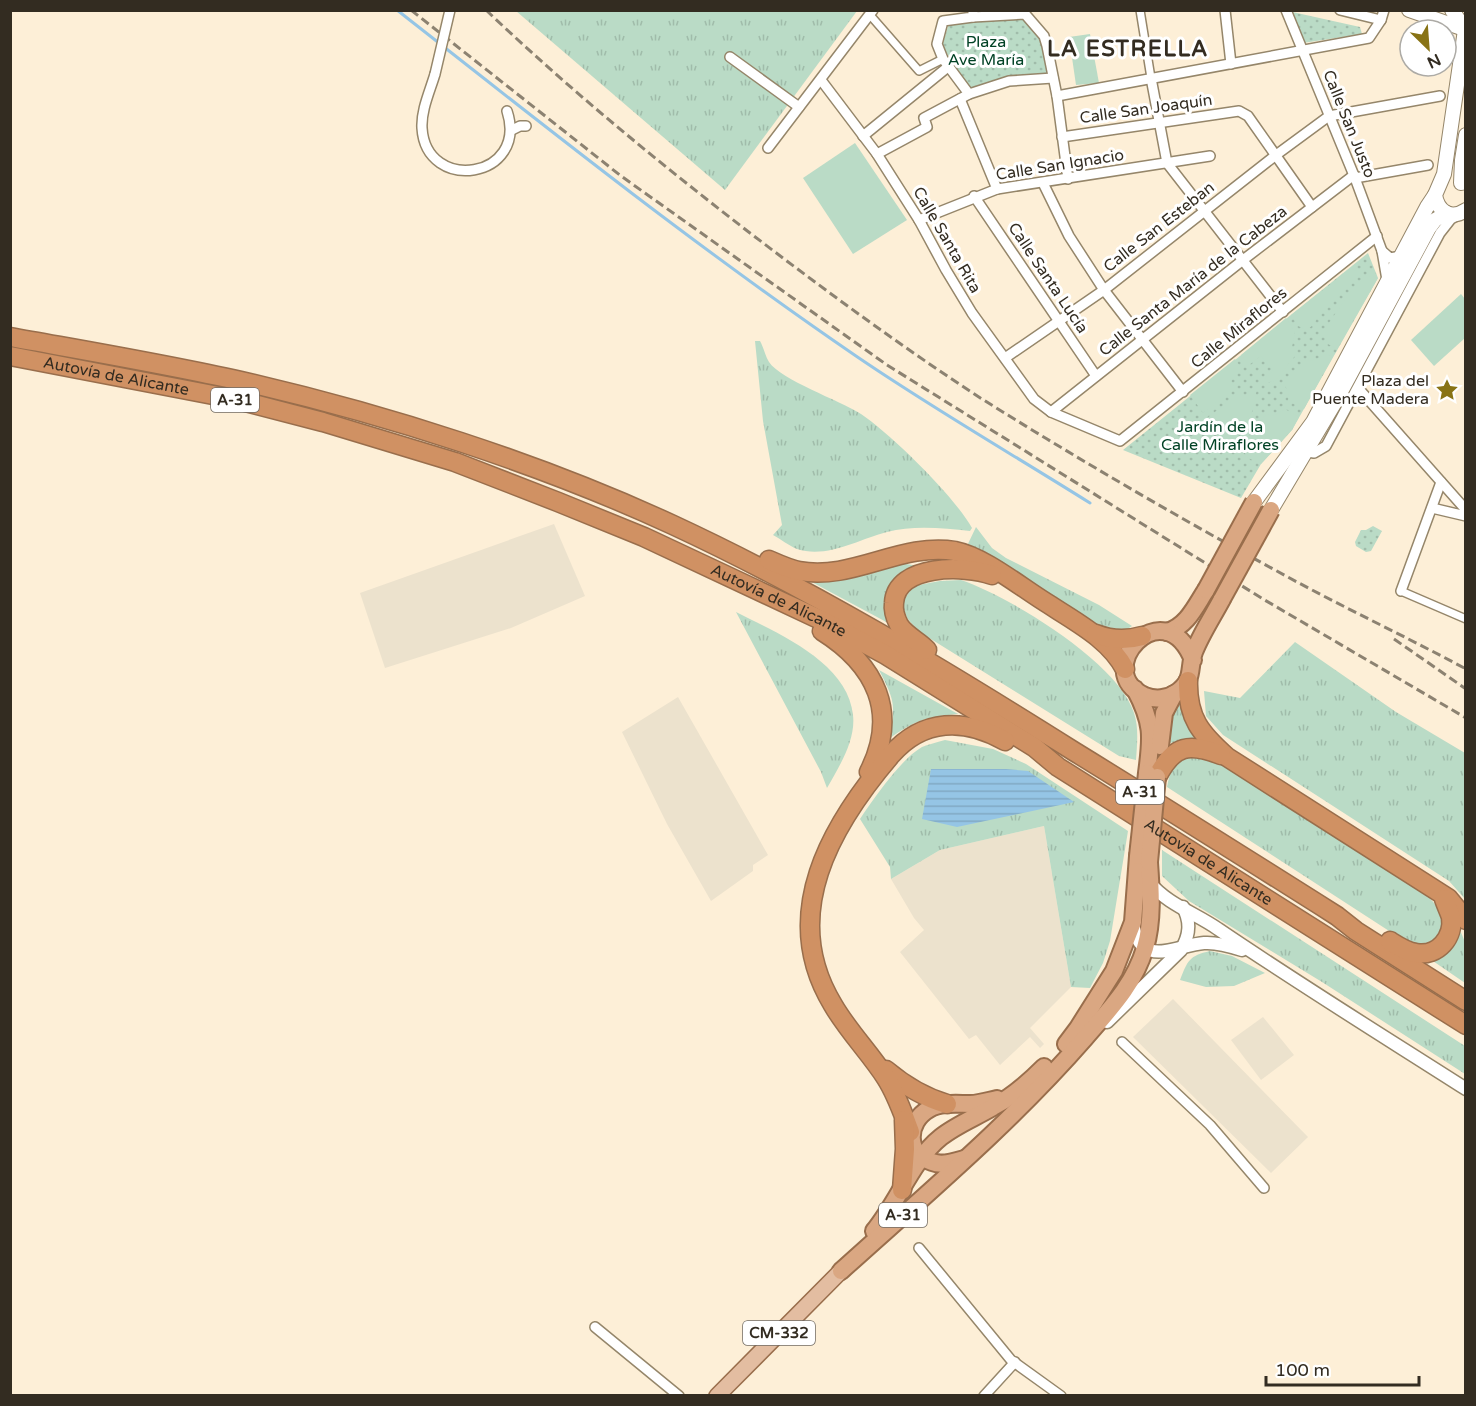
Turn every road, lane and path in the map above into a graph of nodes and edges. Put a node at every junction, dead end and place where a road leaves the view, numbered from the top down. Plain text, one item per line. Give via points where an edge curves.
1 (450, 10) edge
2 (1140, 10) edge
3 (1225, 10) edge
4 (1286, 10) edge
5 (1340, 10) edge
6 (1452, 10) edge
7 (1417, 11) edge
8 (871, 13) edge
9 (973, 14) edge
10 (1383, 15) edge
11 (1465, 30) edge
12 (1304, 51) junction
13 (730, 57) dead end
14 (946, 63) junction
15 (1231, 64) junction
16 (1053, 78) junction
17 (1151, 78) junction
18 (821, 80) junction
19 (969, 94) junction
20 (1057, 96) junction
21 (1440, 96) dead end
22 (960, 99) junction
23 (799, 107) junction
24 (507, 111) dead end
25 (1329, 116) junction
26 (1159, 123) junction
27 (526, 126) dead end
28 (512, 130) junction
29 (1466, 135) edge
30 (863, 136) junction
31 (1062, 137) junction
32 (768, 148) dead end
33 (877, 154) junction
34 (1276, 155) junction
35 (1210, 156) dead end
36 (1464, 159) edge
37 (1167, 163) junction
38 (1428, 165) dead end
39 (1355, 177) junction
40 (1068, 179) junction
41 (1043, 183) junction
42 (1463, 184) edge
43 (997, 189) junction
44 (1438, 189) junction
45 (974, 196) junction
46 (1312, 207) junction
47 (1203, 212) junction
48 (1457, 213) edge
49 (919, 220) junction
50 (1377, 236) junction
51 (1382, 251) junction
52 (1401, 256) junction
53 (1243, 260) junction
54 (1388, 283) junction
55 (1104, 290) junction
56 (1283, 312) junction
57 (1059, 321) junction
58 (10, 337) edge
59 (1142, 340) junction
60 (10, 356) edge
61 (1005, 358) junction
62 (1096, 376) junction
63 (1358, 388) junction
64 (1183, 392) junction
65 (1051, 411) junction
66 (1119, 441) joint
67 (1308, 452) junction
68 (1442, 482) junction
69 (1254, 502) joint
70 (1432, 508) junction
71 (1271, 510) joint
72 (1466, 510) edge
73 (1466, 516) edge
74 (716, 546) junction
75 (1019, 586) junction
76 (1401, 591) joint
77 (792, 608) junction
78 (1466, 619) edge
79 (1091, 632) junction
80 (1167, 632) junction
81 (1142, 636) junction
82 (1192, 660) junction
83 (944, 669) junction
84 (1125, 669) junction
85 (1188, 681) junction
86 (1134, 688) junction
87 (1174, 694) junction
88 (1227, 757) junction
89 (1058, 767) junction
90 (1152, 775) junction
91 (854, 802) junction
92 (1144, 859) junction
93 (1150, 883) junction
94 (1443, 894) junction
95 (1151, 902) junction
96 (1177, 904) junction
97 (1337, 916) junction
98 (1466, 920) edge
99 (1133, 921) junction
100 (1146, 947) junction
101 (1181, 950) junction
102 (1257, 956) junction
103 (1466, 1001) edge
104 (1466, 1025) edge
105 (1122, 1042) dead end
106 (1072, 1053) junction
107 (873, 1059) junction
108 (1466, 1089) edge
109 (1015, 1092) junction
110 (946, 1104) junction
111 (964, 1123) junction
112 (907, 1124) junction
113 (921, 1157) junction
114 (965, 1159) junction
115 (1264, 1188) dead end
116 (902, 1190) junction
117 (919, 1248) dead end
118 (841, 1271) junction
119 (595, 1327) dead end
120 (1015, 1362) junction
121 (679, 1395) edge
122 (717, 1395) edge
123 (984, 1395) edge
124 (1061, 1395) edge

1 - 28 street, bridge via 422,119 428,147 440,163 465,171 487,166 498,158
2 - 17 street
3 - 15 street
4 - 12 street, Calle San Justo
5 - 10 street
6 - 11 main road
7 - 11 main road
8 - 14 street via 919,71
8 - 18 street
9 - 14 street via 943,21 937,44
9 - 16 street via 1025,14 1044,36
10 - 12 street via 1369,38
11 - 44 main road via 1444,174
12 - 15 street
12 - 25 street, Calle San Justo
13 - 23 street
14 - 19 street
14 - 30 street
15 - 17 street
16 - 19 street via 1009,81
16 - 20 street
17 - 20 street
17 - 26 street
18 - 23 street
18 - 30 street, Calle Santa Rita
19 - 22 street
20 - 31 street
21 - 25 street
22 - 33 street via 924,118 927,127
22 - 43 street
23 - 32 street
24 - 28 street
25 - 34 street, Calle San Esteban
25 - 39 street, Calle San Justo
26 - 31 street, Calle San Joaquín
26 - 34 street, Calle San Joaquín via 1239,111 1248,116
26 - 37 street
27 - 28 street
29 - 36 main road
30 - 33 street, Calle Santa Rita
31 - 40 street
33 - 49 street, Calle Santa Rita
34 - 46 street
34 - 47 street, Calle San Esteban
35 - 37 street, Calle San Ignacio
36 - 42 main road
37 - 40 street, Calle San Ignacio
37 - 47 street
38 - 39 street
39 - 46 street, Calle Santa María de la Cabeza
39 - 50 street, Calle San Justo
40 - 41 street, Calle San Ignacio
41 - 43 street, Calle San Ignacio
41 - 55 street via 1069,236
42 - 44 main road via 1450,180
43 - 45 street, Calle San Ignacio
44 - 48 main road via 1439,208
44 - 52 main road
45 - 49 street, Calle San Ignacio
45 - 57 street, Calle Santa Lucía
46 - 53 street, Calle Santa María de la Cabeza
47 - 53 street
47 - 55 street, Calle San Esteban
48 - 63 street via 1440,233
48 - 67 main road via 1435,220 1429,228
49 - 61 street, Calle Santa Rita via 972,313
50 - 51 street, Calle San Justo
50 - 56 street, Calle Miraflores
51 - 52 street via 1393,258
51 - 54 street, Calle San Justo
52 - 54 main road
53 - 56 street
53 - 59 street, Calle Santa María de la Cabeza
54 - 69 main road via 1313,422
55 - 57 street, Calle San Esteban
55 - 59 street
56 - 64 street, Calle Miraflores
57 - 61 street, Calle San Esteban
57 - 62 street, Calle Santa Lucía
58 - 74 highway, Autovía de Alicante / A-31 via 241,381 411,427 586,489
59 - 62 street, Calle Santa María de la Cabeza
59 - 64 street
60 - 77 highway, Autovía de Alicante / A-31 via 234,399 398,443 644,537
61 - 65 street, Calle Santa Rita via 1034,399
62 - 65 street, Calle Santa María de la Cabeza
63 - 67 street via 1326,446
63 - 68 street
64 - 66 street, Calle Miraflores
65 - 66 street, Calle Santa Rita
67 - 71 main road
68 - 70 street
68 - 72 street
69 - 80 highway, bridge via 1206,590 1183,624
70 - 73 street
70 - 76 street
71 - 82 highway, bridge
74 - 75 highway via 741,547 798,571 814,572 851,568 924,549 957,552 986,564
74 - 83 highway, Autovía de Alicante / A-31 via 802,588
75 - 79 highway
75 - 83 highway via 989,574 956,568 917,575 897,589 893,609 899,625
76 - 78 street
77 - 89 highway, Autovía de Alicante / A-31 via 886,655 1034,747
77 - 91 highway via 859,660 875,683 881,703 882,735 876,758
79 - 81 highway via 1114,639
79 - 84 highway via 1112,650
80 - 81 highway
80 - 82 highway via 1183,642
81 - 84 highway via 1132,645
82 - 85 highway
83 - 97 highway, Autovía de Alicante / A-31
84 - 86 highway
85 - 87 highway, A-31
85 - 88 highway via 1195,722
86 - 87 highway via 1148,697
86 - 90 highway via 1149,719
87 - 90 highway, A-31 via 1168,702
88 - 90 highway via 1190,748 1176,752
88 - 94 highway
89 - 91 highway via 994,734 942,724 899,746
89 - 104 highway, Autovía de Alicante / A-31
90 - 92 highway, A-31, bridge
91 - 107 highway via 822,862 812,892 808,935 825,992
92 - 93 highway, A-31
92 - 99 highway
93 - 95 highway, A-31
93 - 96 street
94 - 97 highway via 1450,916 1450,934 1444,944 1427,953 1398,946 1360,923
94 - 98 highway
95 - 96 street
95 - 99 street via 1141,908
95 - 100 highway, A-31
96 - 101 street via 1187,915 1189,930
96 - 102 street
97 - 103 highway, Autovía de Alicante / A-31
99 - 100 street
99 - 109 highway via 1114,971 1078,1028 1054,1058
100 - 101 street via 1160,952
100 - 106 highway via 1126,990
101 - 102 street via 1216,943
101 - 106 street
102 - 108 street
105 - 115 street via 1210,1125
106 - 114 highway
107 - 110 highway via 912,1090
107 - 112 highway via 887,1079
109 - 110 highway via 983,1103
109 - 111 highway
110 - 111 highway
110 - 112 highway
111 - 113 highway, A-31 via 942,1136
111 - 114 highway via 969,1140
112 - 113 highway
112 - 116 highway
113 - 114 highway via 938,1164
113 - 116 highway, A-31
114 - 118 highway, A-31
116 - 118 highway, A-31 via 878,1227
117 - 120 street
118 - 122 main road, CM-332
119 - 121 street
120 - 123 street
120 - 124 street

